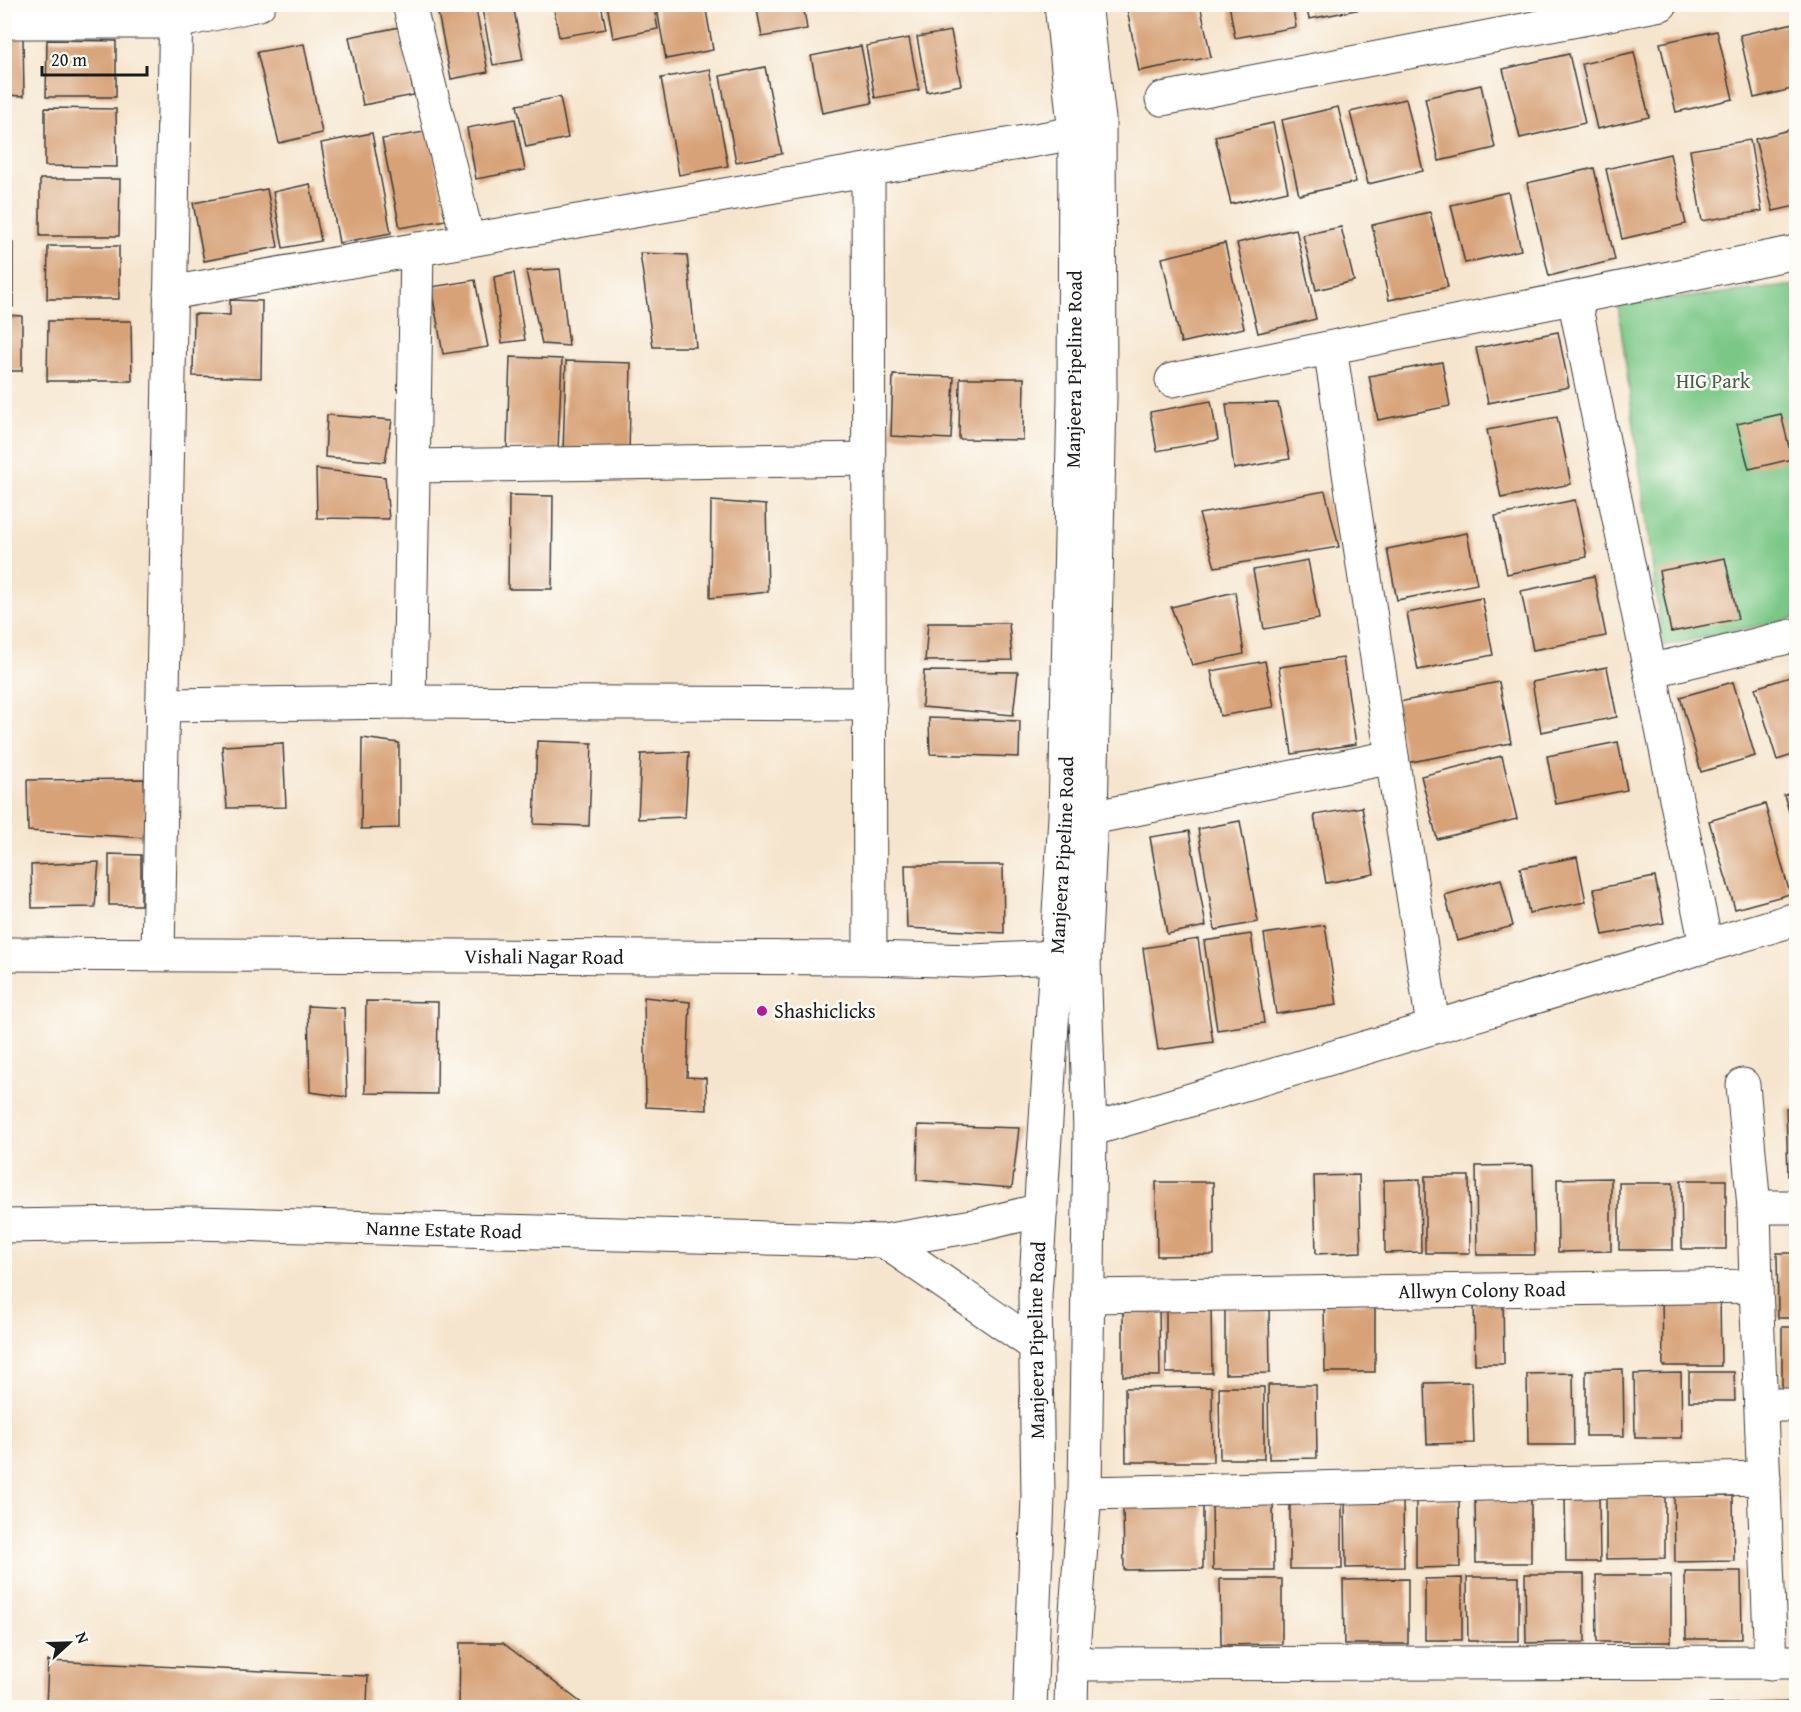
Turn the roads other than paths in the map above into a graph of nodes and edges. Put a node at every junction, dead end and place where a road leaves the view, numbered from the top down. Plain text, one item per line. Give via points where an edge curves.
1 (259, 4) edge
2 (409, 4) edge
3 (1061, 4) edge
4 (1085, 4) edge
5 (1661, 4) edge
6 (176, 13) edge
7 (4, 22) edge
8 (1162, 99) dead end
9 (1075, 133) junction
10 (868, 170) junction
11 (468, 240) junction
12 (417, 249) junction
13 (1797, 252) edge
14 (170, 293) junction
15 (1574, 298) junction
16 (1330, 348) junction
17 (1172, 380) dead end
18 (869, 459) junction
19 (414, 466) junction
20 (1797, 634) edge
21 (1650, 671) junction
22 (409, 702) junction
23 (870, 704) junction
24 (162, 705) junction
25 (1392, 758) junction
26 (1091, 818) junction
27 (1797, 919) edge
28 (1706, 945) junction
29 (4, 954) edge
30 (158, 954) junction
31 (870, 958) junction
32 (1071, 958) junction
33 (1433, 1026) junction
34 (1743, 1085) dead end
35 (1090, 1130) junction
36 (1754, 1207) junction
37 (1797, 1207) edge
38 (1041, 1210) junction
39 (4, 1226) edge
40 (884, 1242) junction
41 (1756, 1286) junction
42 (1088, 1296) junction
43 (1036, 1346) junction
44 (1761, 1405) junction
45 (1797, 1405) edge
46 (1764, 1478) junction
47 (1085, 1493) junction
48 (1784, 1663) edge
49 (1072, 1664) junction
50 (1030, 1707) edge
51 (1071, 1707) edge

1 - 6 street
2 - 11 street
3 - 9 street, Manjeera Pipeline Road
4 - 26 street, Manjeera Pipeline Road via 1099,119 1100,396
5 - 8 street
6 - 7 street
6 - 14 street
9 - 10 street
9 - 32 street, Manjeera Pipeline Road via 1065,817
10 - 11 street
10 - 18 street
11 - 12 street
12 - 14 street
12 - 19 street
13 - 15 street
14 - 24 street
15 - 16 street
15 - 21 street
16 - 17 street
16 - 25 street
18 - 19 street
18 - 23 street
19 - 22 street
20 - 21 street
21 - 28 street
22 - 23 street
22 - 24 street
23 - 31 street
24 - 30 street
25 - 26 street
25 - 33 street
26 - 32 street, Manjeera Pipeline Road
27 - 28 street
28 - 33 street
29 - 30 street, Vishali Nagar Road
30 - 31 street, Vishali Nagar Road
31 - 32 street, Vishali Nagar Road
32 - 35 street, Manjeera Pipeline Road
32 - 38 street, Manjeera Pipeline Road
33 - 35 street
34 - 36 street
35 - 42 street, Manjeera Pipeline Road
36 - 37 street
36 - 41 street
38 - 40 street, Nanne Estate Road
38 - 43 street, Manjeera Pipeline Road
39 - 40 street, Nanne Estate Road via 194,1223
40 - 43 street
41 - 42 street, Allwyn Colony Road
41 - 44 street
42 - 47 street, Manjeera Pipeline Road
43 - 50 street, Manjeera Pipeline Road via 1038,1497
44 - 45 street
44 - 46 street
46 - 47 street
46 - 48 street
47 - 49 street, Manjeera Pipeline Road
48 - 49 street
49 - 51 street, Manjeera Pipeline Road

